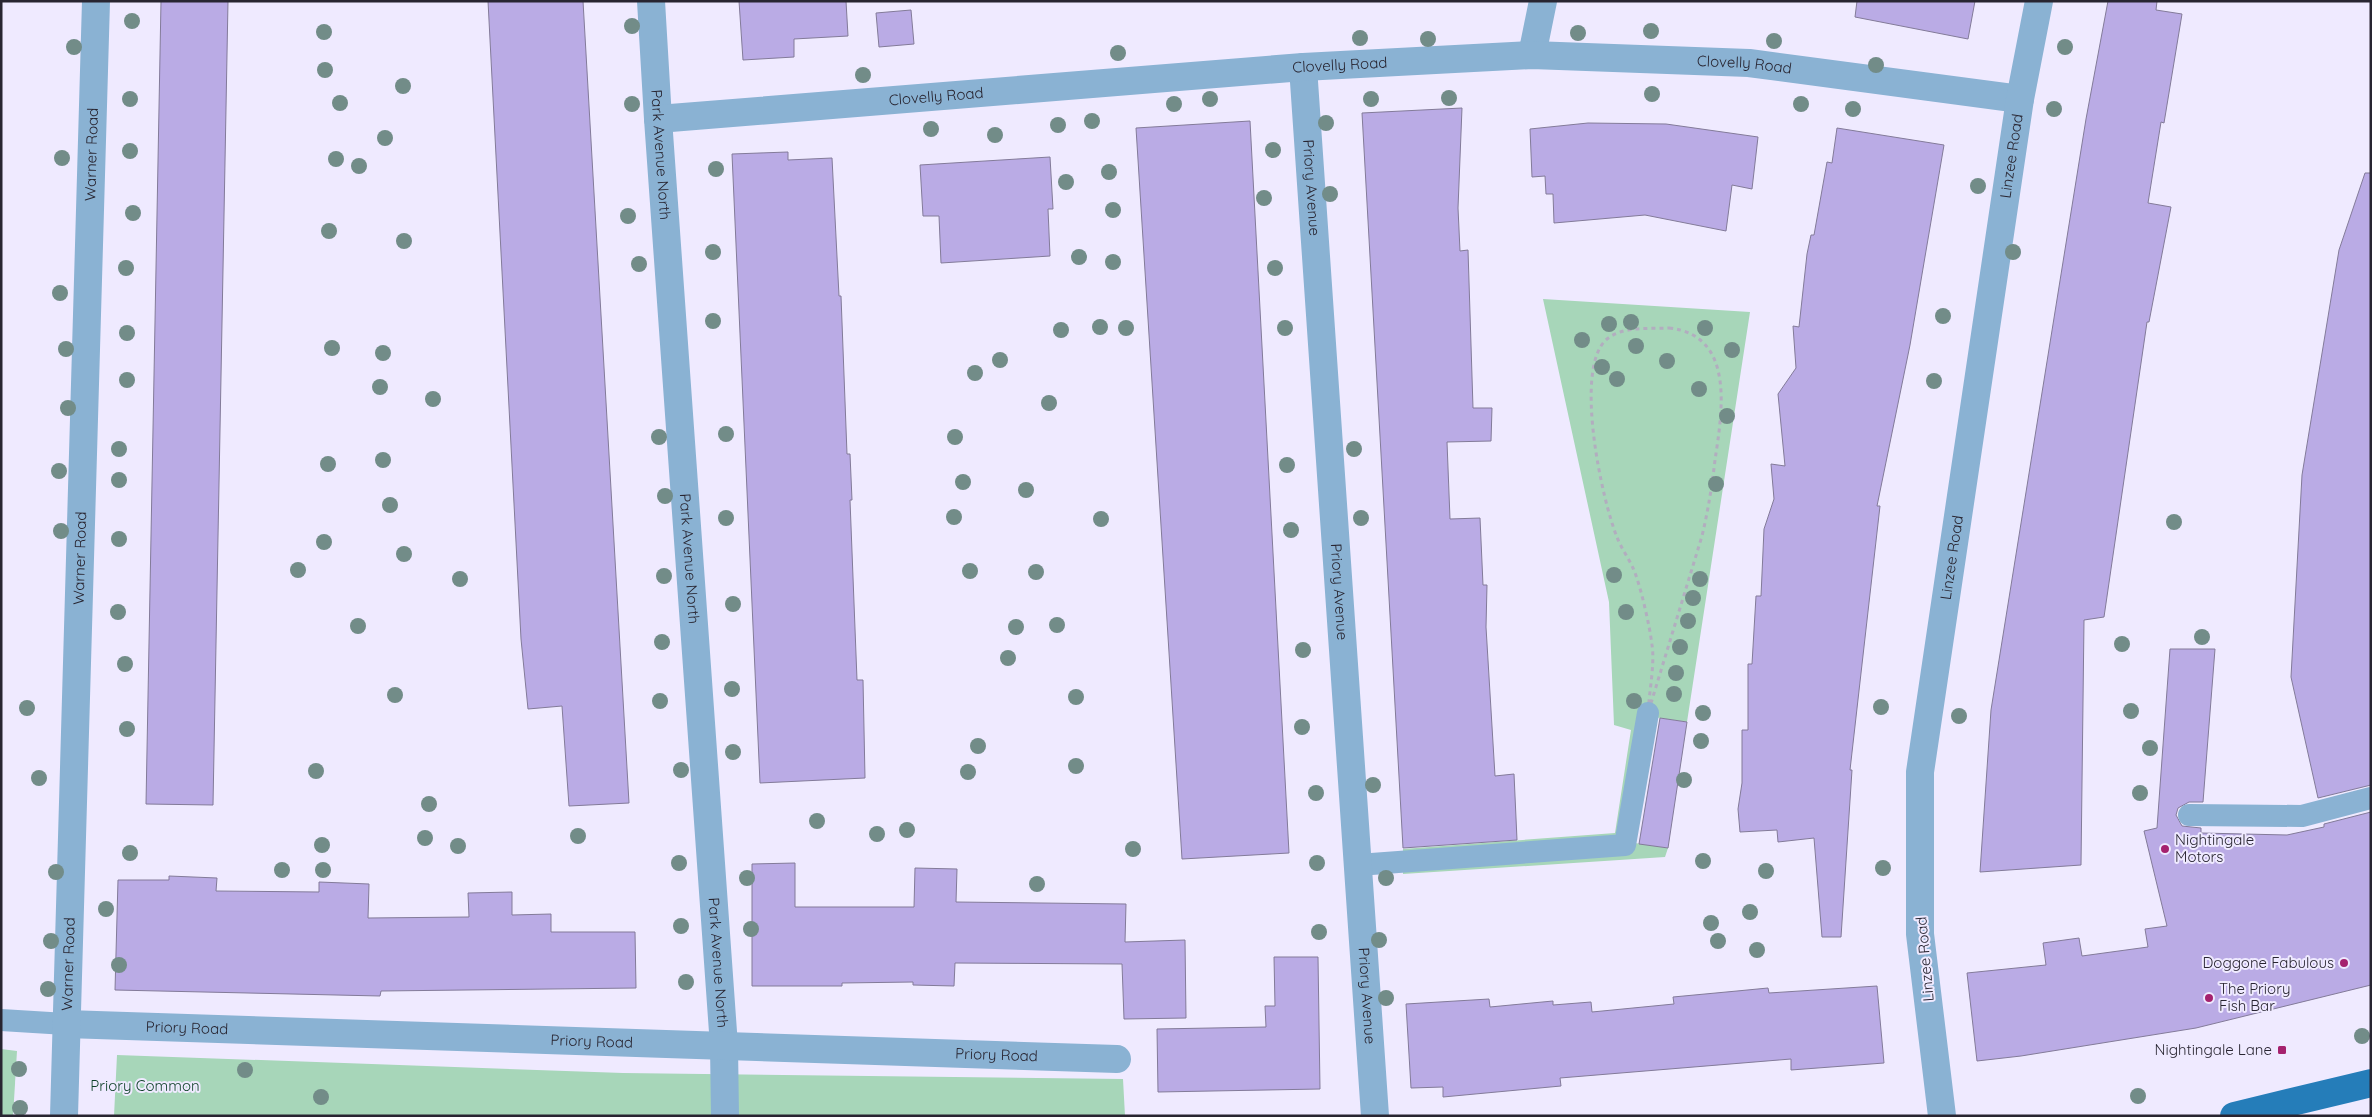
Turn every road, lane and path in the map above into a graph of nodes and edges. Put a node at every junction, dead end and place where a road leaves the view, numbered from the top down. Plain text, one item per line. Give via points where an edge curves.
1 (96, 1) edge
2 (651, 1) edge
3 (1543, 1) edge
4 (2039, 1) edge
5 (1532, 55) junction
6 (1303, 67) junction
7 (2020, 99) junction
8 (658, 119) junction
9 (1648, 713) junction
10 (2371, 798) edge
11 (2189, 815) dead end
12 (1358, 865) junction
13 (1, 1020) edge
14 (66, 1024) junction
15 (724, 1046) junction
16 (1117, 1059) dead end
17 (2371, 1083) edge
18 (64, 1116) edge
19 (724, 1116) edge
20 (1375, 1116) edge
21 (1942, 1116) edge
22 (2234, 1116) edge

1 - 14 street, Warner Road
2 - 8 street, Park Avenue North
3 - 5 street
4 - 7 street, Linzee Road
5 - 6 street, Clovelly Road
5 - 7 street, Clovelly Road via 1749,63
6 - 8 street, Clovelly Road
6 - 12 street, Priory Avenue
7 - 21 street, Linzee Road via 1920,772 1920,934
8 - 15 street, Park Avenue North
9 - 9 path via 1653,646 1634,569 1617,537 1597,464 1592,370 1599,348 1617,332 1669,328 1695,334 1713,356 1722,396 1722,419 1702,536
9 - 12 lane via 1625,845
10 - 11 lane via 2302,816
12 - 20 street, Priory Avenue
13 - 14 lane
14 - 15 street, Priory Road
14 - 18 street, Warner Road
15 - 16 street, Priory Road
15 - 19 street, Park Avenue North
17 - 22 main road

